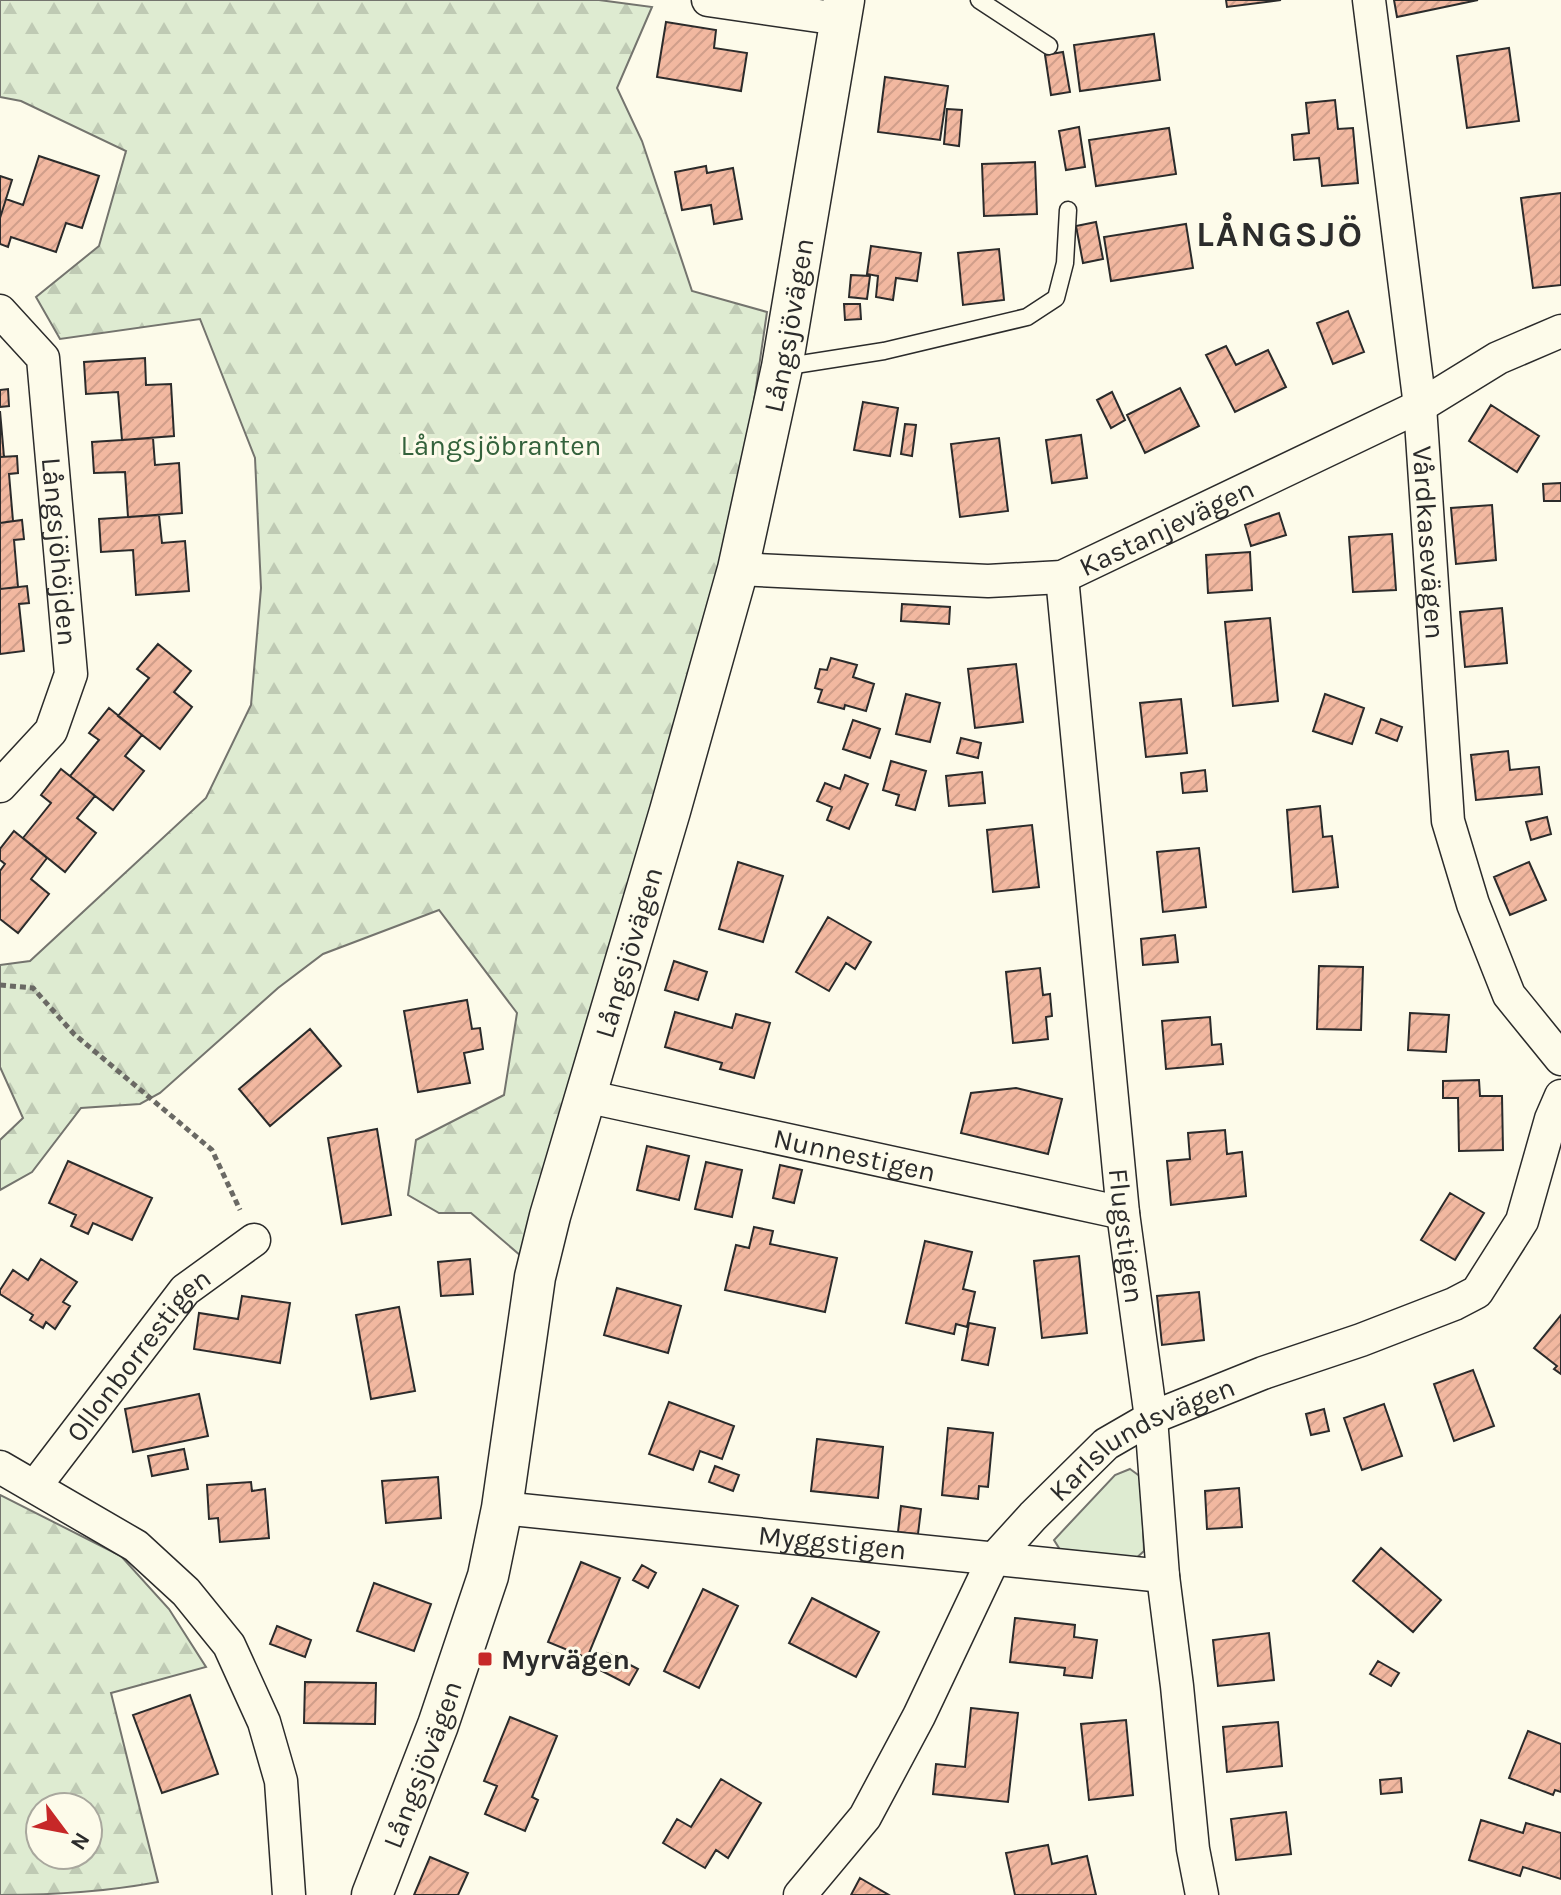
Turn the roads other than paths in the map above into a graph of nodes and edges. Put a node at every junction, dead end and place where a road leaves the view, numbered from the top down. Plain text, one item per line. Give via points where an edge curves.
1 (708, 0) edge
2 (979, 0) edge
3 (1369, 0) edge
4 (842, 10) edge
5 (1049, 46) dead end
6 (1068, 210) dead end
7 (0, 311) edge
8 (1561, 331) edge
9 (782, 367) junction
10 (1420, 406) junction
11 (738, 569) junction
12 (1062, 577) junction
13 (0, 786) edge
14 (1561, 1059) edge
15 (585, 1096) junction
16 (1561, 1096) edge
17 (1123, 1213) junction
18 (254, 1240) road end
19 (1151, 1418) junction
20 (0, 1467) edge
21 (36, 1485) junction
22 (502, 1508) junction
23 (993, 1560) junction
24 (1163, 1576) junction
25 (289, 1895) edge
26 (372, 1895) edge
27 (800, 1895) edge
28 (1202, 1895) edge

1 - 4 street
2 - 5 lane
3 - 10 street, Vårdkasevägen
4 - 9 street, Långsjövägen
6 - 9 lane via 1065,263 1056,298 1027,317 884,351
7 - 13 street, Långsjöhöjden via 43,358 71,674 51,731
8 - 10 street, Kastanjevägen via 1498,358
9 - 11 street, Långsjövägen
10 - 12 street, Kastanjevägen
10 - 14 street, Vårdkasevägen via 1448,821 1509,995
11 - 12 street, Kastanjevägen via 988,581
11 - 15 street, Långsjövägen
12 - 17 street, Flugstigen
15 - 17 street, Nunnestigen
15 - 22 street, Långsjövägen via 535,1277
16 - 19 street, Karlslundsvägen via 1522,1221 1477,1292
17 - 19 street, Flugstigen
18 - 21 street, Ollonborrestigen via 185,1290
19 - 23 street, Karlslundsvägen via 1106,1444
19 - 24 street, Flugstigen
20 - 21 street
21 - 25 street via 136,1546 186,1592 229,1645 264,1722 281,1781
22 - 23 street, Myggstigen
22 - 26 street, Långsjövägen via 478,1606
23 - 24 street, Myggstigen
23 - 27 street, Karlslundsvägen via 865,1817
24 - 28 street, Flugstigen

